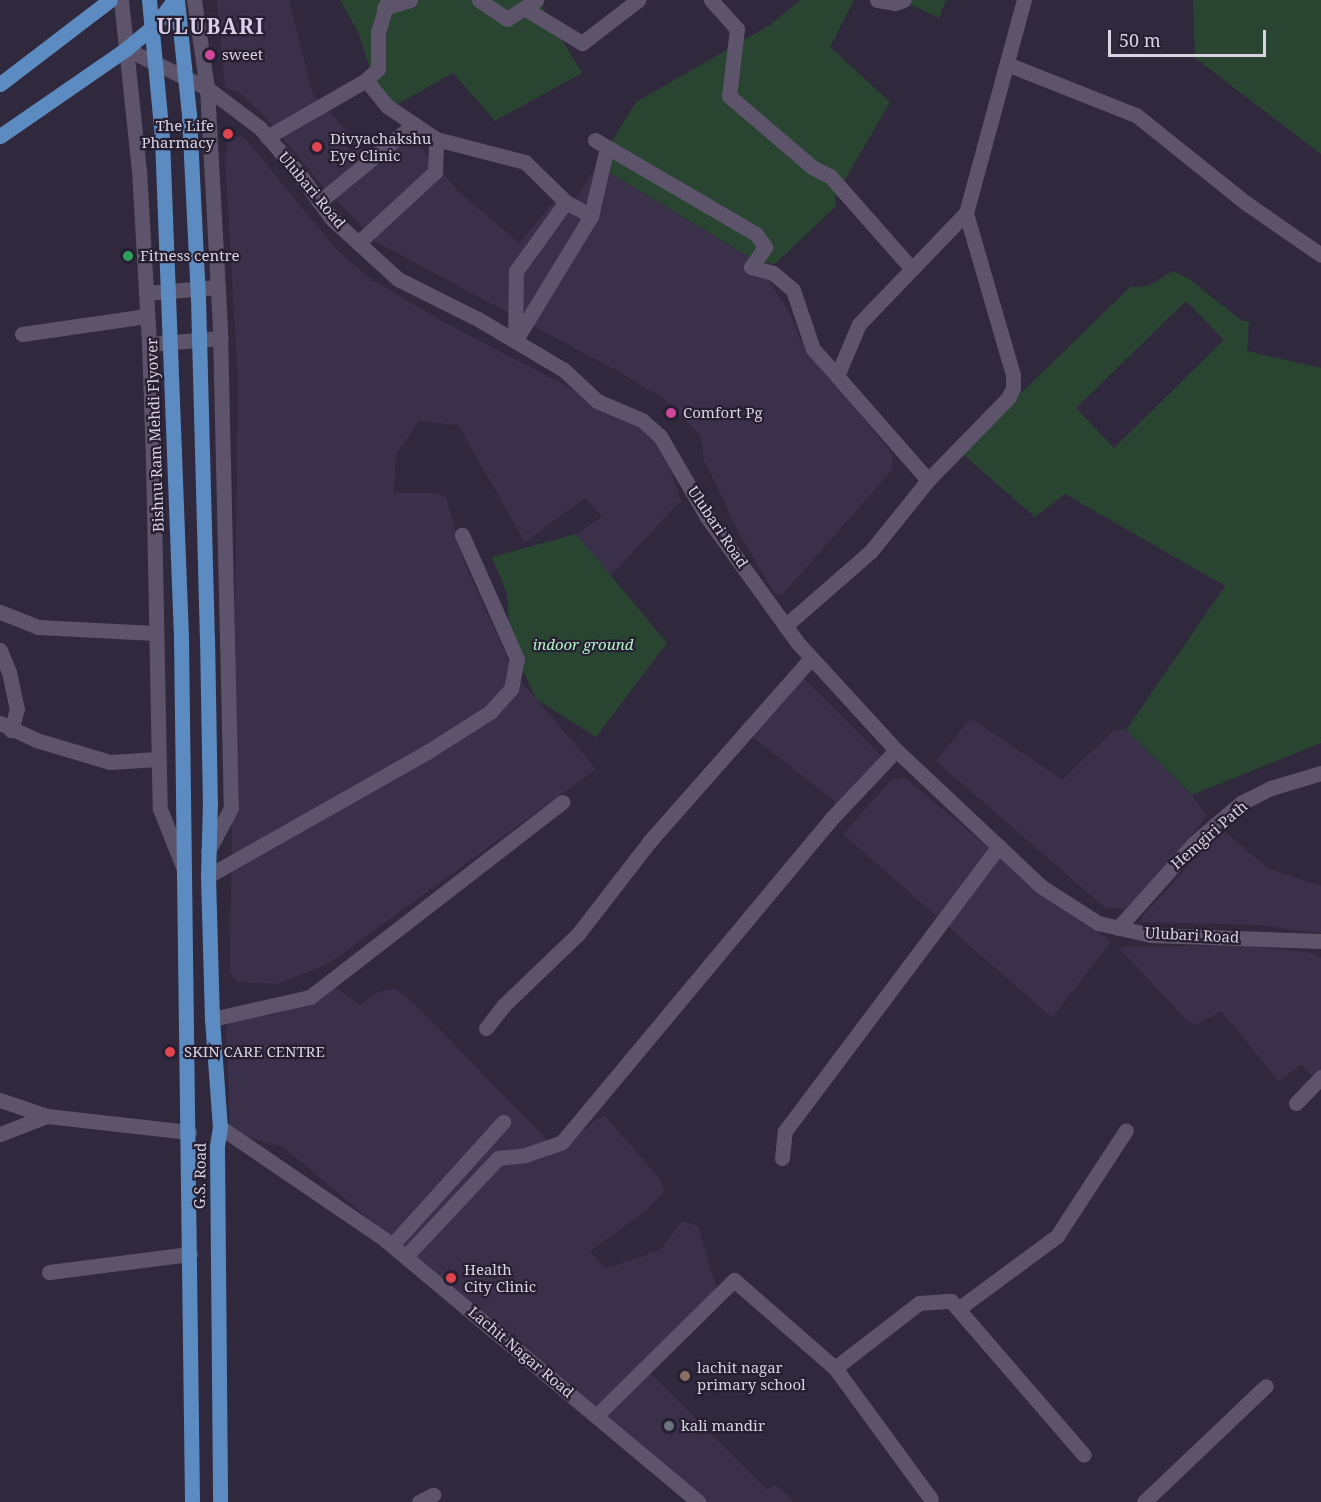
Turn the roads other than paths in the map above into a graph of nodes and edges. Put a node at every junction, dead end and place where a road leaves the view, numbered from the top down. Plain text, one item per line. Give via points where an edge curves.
1 (110, 0) edge
2 (121, 0) edge
3 (148, 0) edge
4 (176, 0) edge
5 (194, 0) edge
6 (410, 0) edge
7 (478, 0) edge
8 (638, 0) edge
9 (711, 0) edge
10 (877, 0) edge
11 (904, 0) edge
12 (1024, 0) edge
13 (386, 4) edge
14 (530, 4) edge
15 (126, 49) junction
16 (1007, 64) junction
17 (366, 80) junction
18 (0, 84) edge
19 (207, 88) junction
20 (414, 124) junction
21 (0, 136) edge
22 (267, 137) junction
23 (436, 139) junction
24 (319, 202) junction
25 (566, 202) junction
26 (966, 213) junction
27 (591, 216) junction
28 (358, 243) junction
29 (1321, 255) edge
30 (912, 269) junction
31 (218, 287) junction
32 (146, 293) junction
33 (147, 316) junction
34 (22, 334) dead end
35 (221, 338) junction
36 (515, 341) junction
37 (149, 344) junction
38 (837, 376) junction
39 (928, 480) junction
40 (462, 535) dead end
41 (0, 612) edge
42 (785, 626) junction
43 (155, 633) junction
44 (0, 650) edge
45 (811, 658) junction
46 (5, 726) edge
47 (896, 750) junction
48 (158, 759) junction
49 (1321, 773) edge
50 (562, 802) dead end
51 (999, 846) junction
52 (207, 851) junction
53 (184, 869) junction
54 (208, 876) junction
55 (1118, 928) junction
56 (1321, 941) edge
57 (212, 1019) junction
58 (486, 1028) dead end
59 (1321, 1077) edge
60 (0, 1100) edge
61 (1296, 1103) dead end
62 (47, 1116) junction
63 (503, 1122) dead end
64 (220, 1127) junction
65 (1126, 1130) dead end
66 (189, 1132) junction
67 (0, 1134) edge
68 (782, 1158) dead end
69 (392, 1245) junction
70 (190, 1254) junction
71 (406, 1256) junction
72 (49, 1272) dead end
73 (958, 1309) junction
74 (835, 1368) junction
75 (1266, 1386) dead end
76 (597, 1416) junction
77 (1084, 1455) dead end
78 (931, 1498) dead end
79 (192, 1502) edge
80 (220, 1502) edge
81 (698, 1502) edge
82 (1144, 1502) edge

1 - 18 main road
2 - 15 street
3 - 53 main road, Bishnu Ram Mehdi Flyover via 162,138 181,638
4 - 15 main road via 156,24
4 - 52 main road via 195,205 210,801
5 - 19 street
6 - 13 street
7 - 14 street via 507,19
8 - 14 street via 582,44
9 - 30 street via 738,29 729,96 812,167 830,176
10 - 11 street
12 - 16 street
13 - 17 street via 378,32 378,69
15 - 19 street, Ulubari Road
15 - 21 main road
15 - 32 street via 139,170
16 - 26 street
16 - 29 street via 1136,115 1246,203
17 - 20 street via 387,106
17 - 22 street
19 - 22 street, Ulubari Road
19 - 31 street
20 - 23 street
20 - 24 street
22 - 24 street, Ulubari Road
23 - 25 street via 525,162
23 - 28 street via 435,172
24 - 28 street, Ulubari Road
25 - 27 street
25 - 36 street via 516,271
26 - 30 street
26 - 39 street via 1013,375 1013,388 1008,398
27 - 36 street
27 - 38 street via 601,143 756,234 765,247 751,267 773,273 793,290 813,349
28 - 36 street, Ulubari Road via 398,279
30 - 38 street via 859,324
31 - 32 street
31 - 35 street
32 - 33 street
33 - 34 street
33 - 37 street
35 - 37 street
35 - 52 street via 231,808
36 - 42 street, Ulubari Road via 564,370 597,400 642,420 660,436 707,517
37 - 43 street
38 - 39 street
39 - 42 street via 872,551
40 - 54 street via 517,659 512,689 490,711 427,752
41 - 43 street via 38,627
42 - 45 street, Ulubari Road
43 - 48 street
44 - 46 street via 17,710
45 - 47 street, Ulubari Road
45 - 58 street via 649,842 578,934 504,1005
46 - 48 street via 110,762
47 - 51 street, Ulubari Road
47 - 71 street via 832,818 562,1142 525,1155 498,1158
48 - 53 street via 160,809
49 - 55 street, Hemgiri Path via 1271,788 1241,803 1194,843
50 - 57 street via 310,997
51 - 55 street, Ulubari Road via 1042,887 1098,923
51 - 68 street via 785,1131
52 - 54 main road, G.S. Road
53 - 66 main road, G.S. Road
54 - 57 main road, G.S. Road
55 - 56 street, Ulubari Road via 1151,936
57 - 64 main road, G.S. Road
59 - 61 street
60 - 62 street
62 - 66 street
62 - 67 street
63 - 69 street
64 - 69 street, Lachit Nagar Road
64 - 80 main road, G.S. Road
65 - 73 street via 1057,1236
66 - 70 main road, G.S. Road
69 - 71 street, Lachit Nagar Road
70 - 72 street
70 - 79 main road, G.S. Road
71 - 76 street, Lachit Nagar Road
73 - 74 street via 951,1301 919,1303
73 - 77 street
74 - 76 street via 734,1280
74 - 78 street
75 - 82 street
76 - 81 street, Lachit Nagar Road

